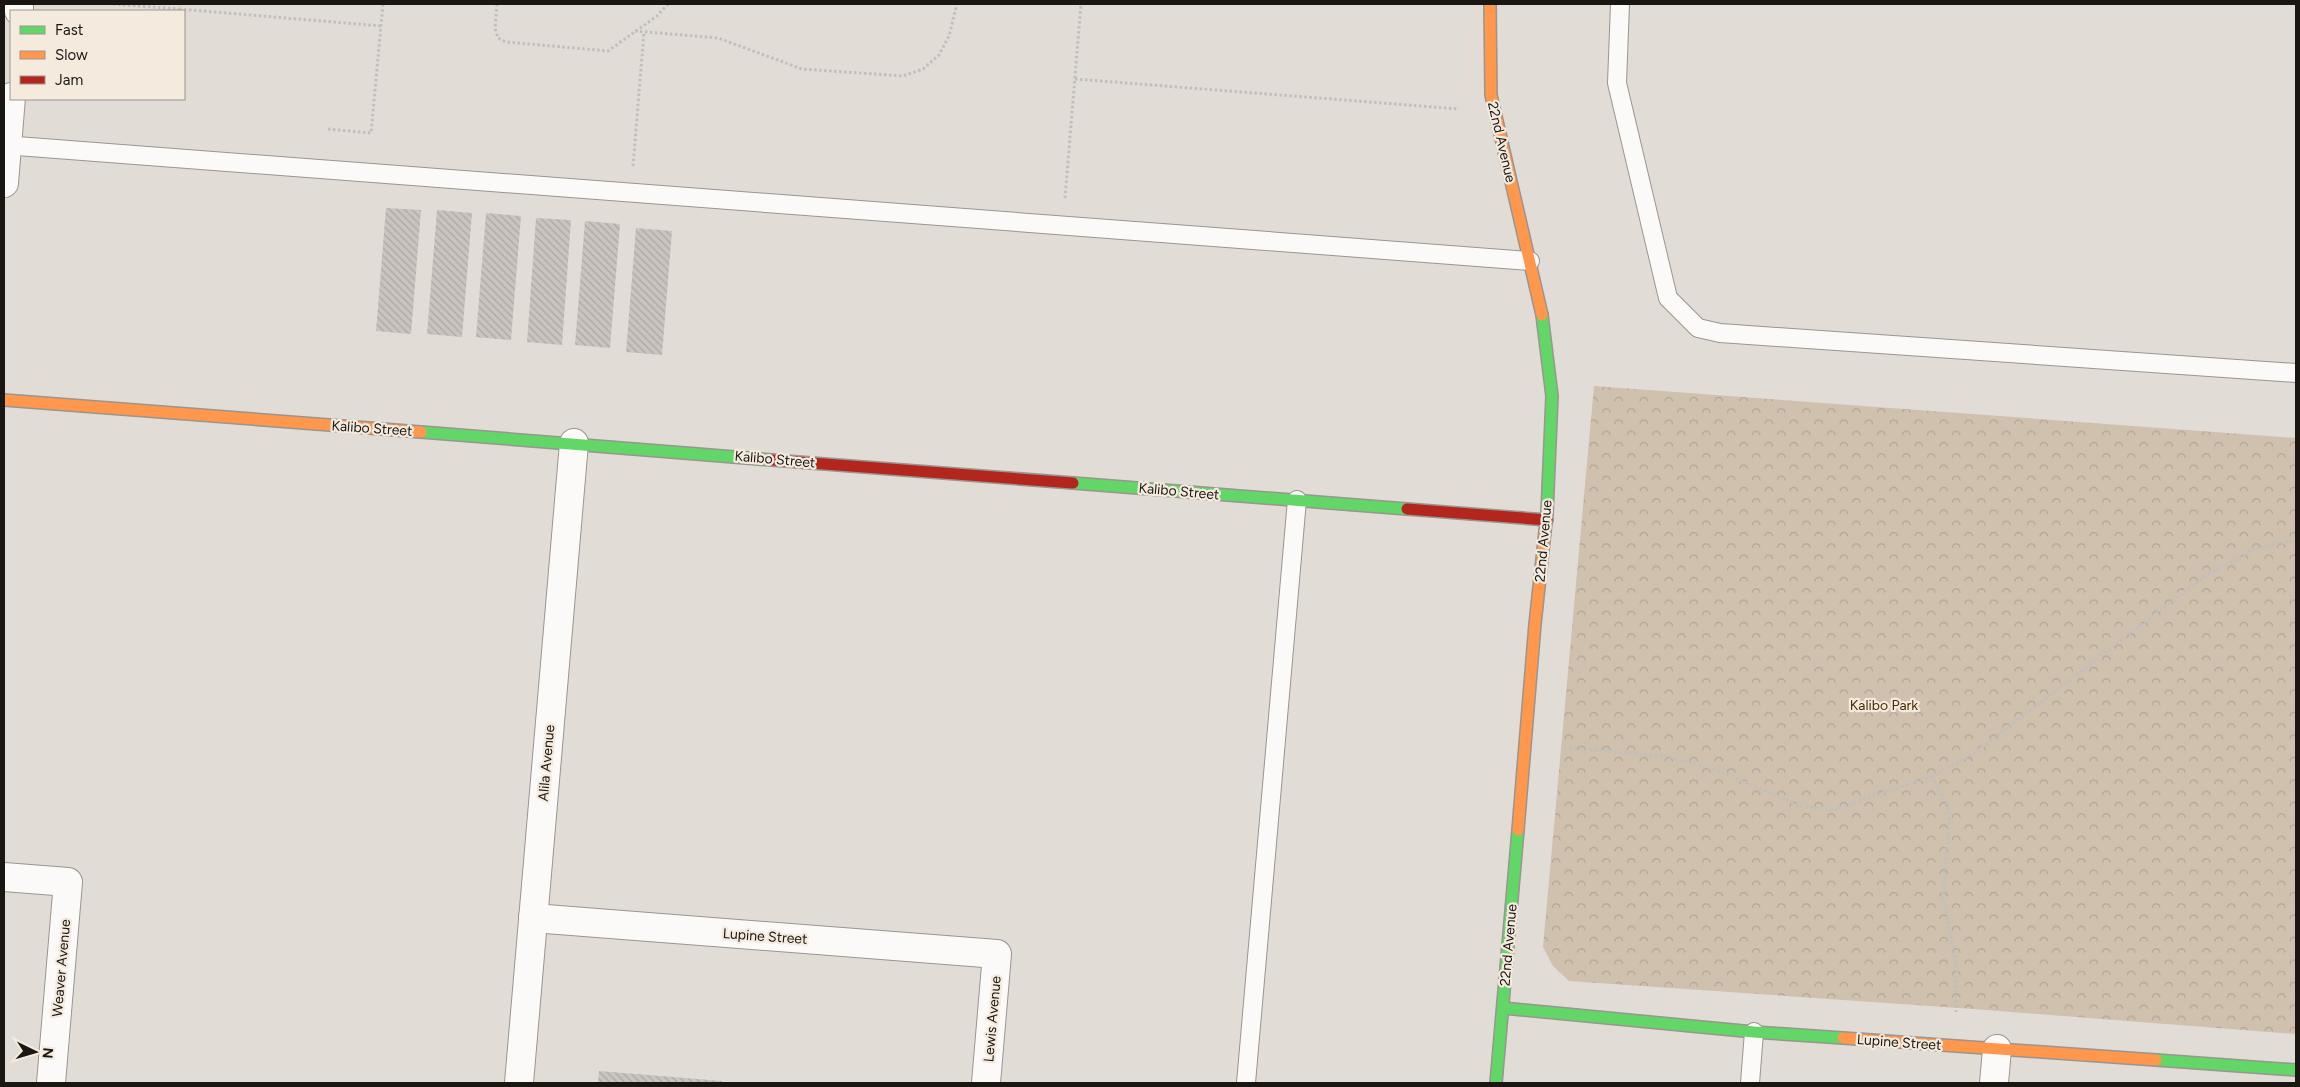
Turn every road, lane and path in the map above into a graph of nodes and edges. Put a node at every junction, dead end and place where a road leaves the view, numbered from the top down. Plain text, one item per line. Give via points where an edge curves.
1 (113, 4) edge
2 (180, 4) edge
3 (383, 4) edge
4 (497, 4) edge
5 (668, 4) edge
6 (957, 4) edge
7 (1081, 4) edge
8 (1490, 4) edge
9 (1620, 4) edge
10 (180, 9) junction
11 (381, 26) junction
12 (635, 31) junction
13 (644, 32) junction
14 (1074, 79) junction
15 (11, 100) edge
16 (1459, 109) dead end
17 (328, 129) dead end
18 (5, 145) edge
19 (4, 183) edge
20 (631, 192) junction
21 (1063, 225) junction
22 (1530, 261) junction
23 (2296, 373) edge
24 (4, 400) edge
25 (574, 443) junction
26 (1297, 500) junction
27 (1547, 520) junction
28 (2296, 540) edge
29 (1570, 747) dead end
30 (1932, 776) junction
31 (4, 877) edge
32 (533, 918) junction
33 (997, 954) joint
34 (1503, 1008) junction
35 (1754, 1032) junction
36 (1953, 1045) junction
37 (1997, 1049) junction
38 (2296, 1070) edge
39 (51, 1083) edge
40 (519, 1083) edge
41 (986, 1083) edge
42 (1246, 1083) edge
43 (1496, 1083) edge
44 (1750, 1083) edge
45 (1994, 1083) edge

1 - 10 path
2 - 10 path
3 - 11 path
4 - 12 path via 495,28 498,38 506,42 608,51
5 - 12 path
6 - 13 path via 950,36 939,56 923,69 903,76 802,69 718,38
7 - 14 path
8 - 22 street, 22nd Avenue via 1491,95
9 - 23 lane via 1617,83 1668,298 1698,328 1730,334
10 - 11 path
11 - 17 path via 371,133
12 - 13 path
13 - 20 path
14 - 16 path
14 - 21 path
15 - 18 street
18 - 19 street
18 - 20 lane
20 - 21 lane
21 - 22 lane
22 - 27 street, 22nd Avenue via 1552,396
24 - 25 street, Kalibo Street
25 - 26 street, Kalibo Street
25 - 32 street, Alila Avenue
26 - 27 street, Kalibo Street
26 - 42 lane
27 - 34 street, 22nd Avenue via 1535,624
28 - 30 path via 2252,550 2205,576 1973,754
29 - 30 path via 1671,757 1724,773 1800,806 1833,810
30 - 36 path via 1950,814 1943,898 1957,967
31 - 39 street, Weaver Avenue via 68,882
32 - 33 street, Lupine Street
32 - 40 street, Alila Avenue
33 - 41 street, Lewis Avenue
34 - 35 street, Lupine Street
34 - 43 street, 22nd Avenue
35 - 36 street, Lupine Street
35 - 44 lane
36 - 37 street, Lupine Street
37 - 38 street, Lupine Street
37 - 45 street

